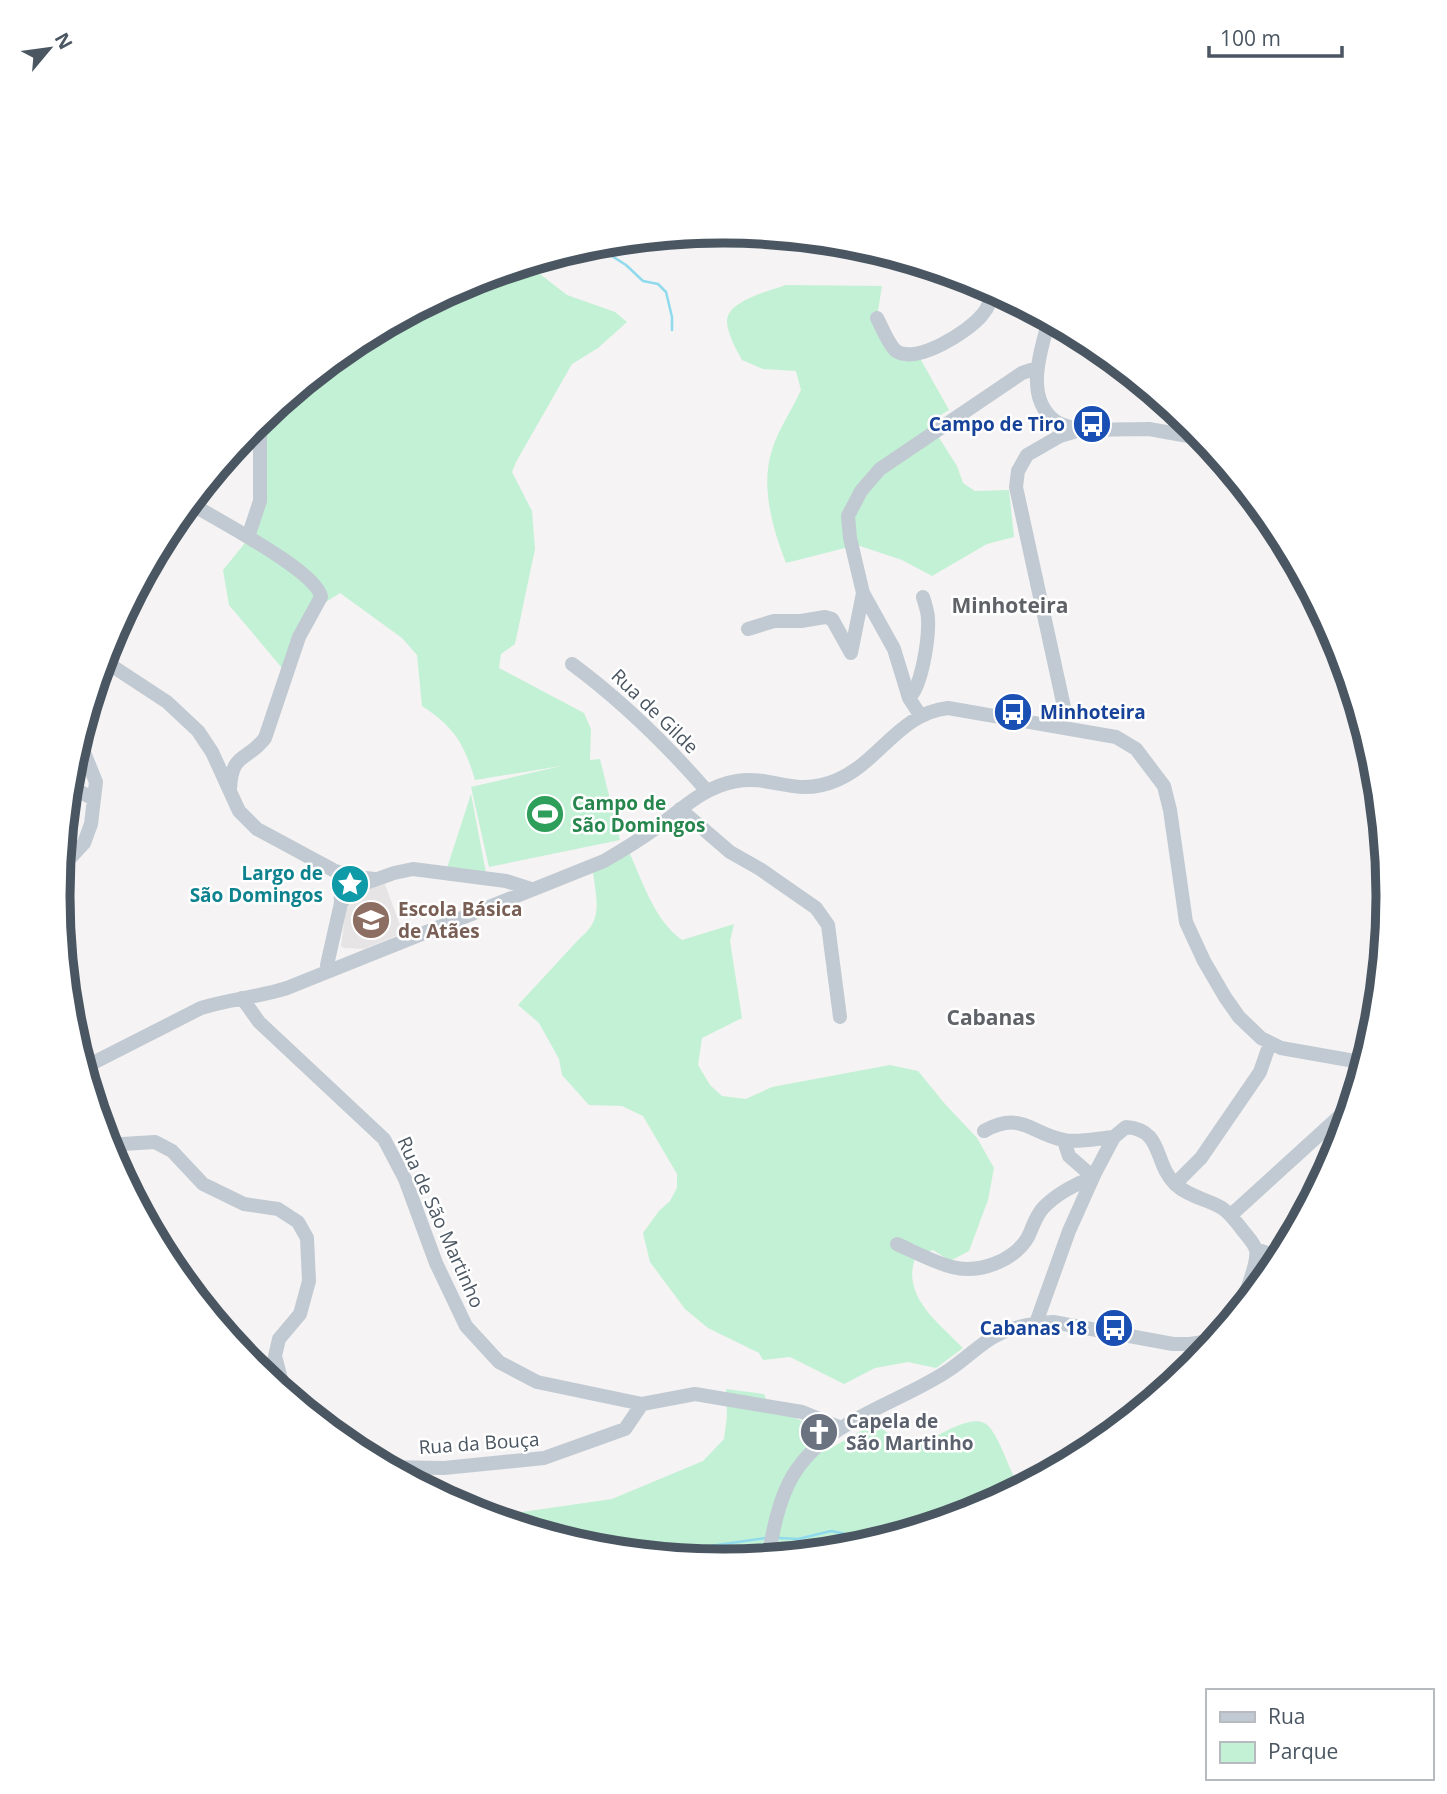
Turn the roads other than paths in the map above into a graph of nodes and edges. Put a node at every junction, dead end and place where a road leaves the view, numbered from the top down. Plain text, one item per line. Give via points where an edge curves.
1 (991, 301) edge
2 (877, 318) dead end
3 (1047, 329) edge
4 (1037, 368) junction
5 (1080, 430) junction
6 (260, 436) edge
7 (1187, 436) edge
8 (199, 508) edge
9 (248, 537) junction
10 (863, 593) junction
11 (923, 597) dead end
12 (747, 629) dead end
13 (572, 664) dead end
14 (113, 666) edge
15 (909, 698) junction
16 (920, 715) junction
17 (1060, 726) junction
18 (86, 756) edge
19 (230, 789) junction
20 (79, 791) edge
21 (707, 791) junction
22 (93, 799) junction
23 (680, 809) junction
24 (71, 856) edge
25 (346, 881) junction
26 (531, 889) junction
27 (330, 971) junction
28 (242, 998) junction
29 (840, 1017) dead end
30 (1270, 1044) junction
31 (1356, 1061) edge
32 (92, 1064) edge
33 (1338, 1118) edge
34 (984, 1131) dead end
35 (1114, 1137) junction
36 (1065, 1141) junction
37 (119, 1144) edge
38 (1093, 1177) junction
39 (1175, 1184) junction
40 (1231, 1215) junction
41 (897, 1244) dead end
42 (1256, 1249) junction
43 (1271, 1254) edge
44 (1246, 1289) edge
45 (1036, 1323) junction
46 (1201, 1343) edge
47 (280, 1377) edge
48 (642, 1404) junction
49 (841, 1429) junction
50 (405, 1467) edge
51 (770, 1549) edge

1 - 2 street via 968,328 934,349 901,353 894,349
3 - 4 street
4 - 5 street via 1044,408 1054,420
4 - 10 street via 1022,373 880,469 861,491 848,516
5 - 7 street via 1149,429
5 - 17 street via 1027,455 1016,487 1063,707
6 - 9 street via 260,501
8 - 9 street
9 - 19 street via 310,578 321,597 299,637 265,738 239,760 231,772
10 - 12 street via 851,653 832,620 825,617 774,621
10 - 15 street via 894,649
11 - 15 street via 928,617 924,656 915,692
13 - 21 street, Rua de Gilde via 633,714
14 - 19 street via 188,720 208,744
15 - 16 street
16 - 17 street via 948,708
16 - 21 street via 863,765 834,782 805,788 737,781
17 - 30 street via 1116,737 1136,749 1164,786 1186,922 1225,998
18 - 22 street via 96,782
19 - 25 street via 239,811 257,829
20 - 22 street
21 - 23 street
22 - 24 street via 86,838
23 - 26 street via 621,852
23 - 29 street via 730,852 816,908 828,926
25 - 26 street via 414,869 506,881
25 - 27 street via 327,965
26 - 27 street
27 - 28 street via 271,993
28 - 32 street via 201,1008
28 - 48 street, Rua de São Martinho via 259,1022 384,1139 466,1326 499,1362 537,1382
30 - 31 street
30 - 39 street via 1260,1072 1201,1158
33 - 40 street
34 - 36 street via 1004,1123 1027,1124
35 - 36 street
35 - 38 street
35 - 39 street via 1126,1127 1141,1128 1151,1137
36 - 38 street via 1069,1156
37 - 47 street via 155,1142 172,1151 203,1184 244,1204 278,1209 298,1222 307,1238 309,1281 299,1314 279,1339 275,1356
38 - 41 street via 1044,1206 1027,1239 992,1265 953,1267
38 - 45 street
39 - 40 street
40 - 42 street
42 - 43 street
42 - 44 street
45 - 46 street via 1173,1344
45 - 49 street via 1003,1331 948,1371
48 - 49 street, Rua de São Martinho via 695,1394 802,1412
48 - 50 street, Rua da Bouça via 625,1429 544,1458
49 - 51 street via 813,1451 793,1476 778,1510

